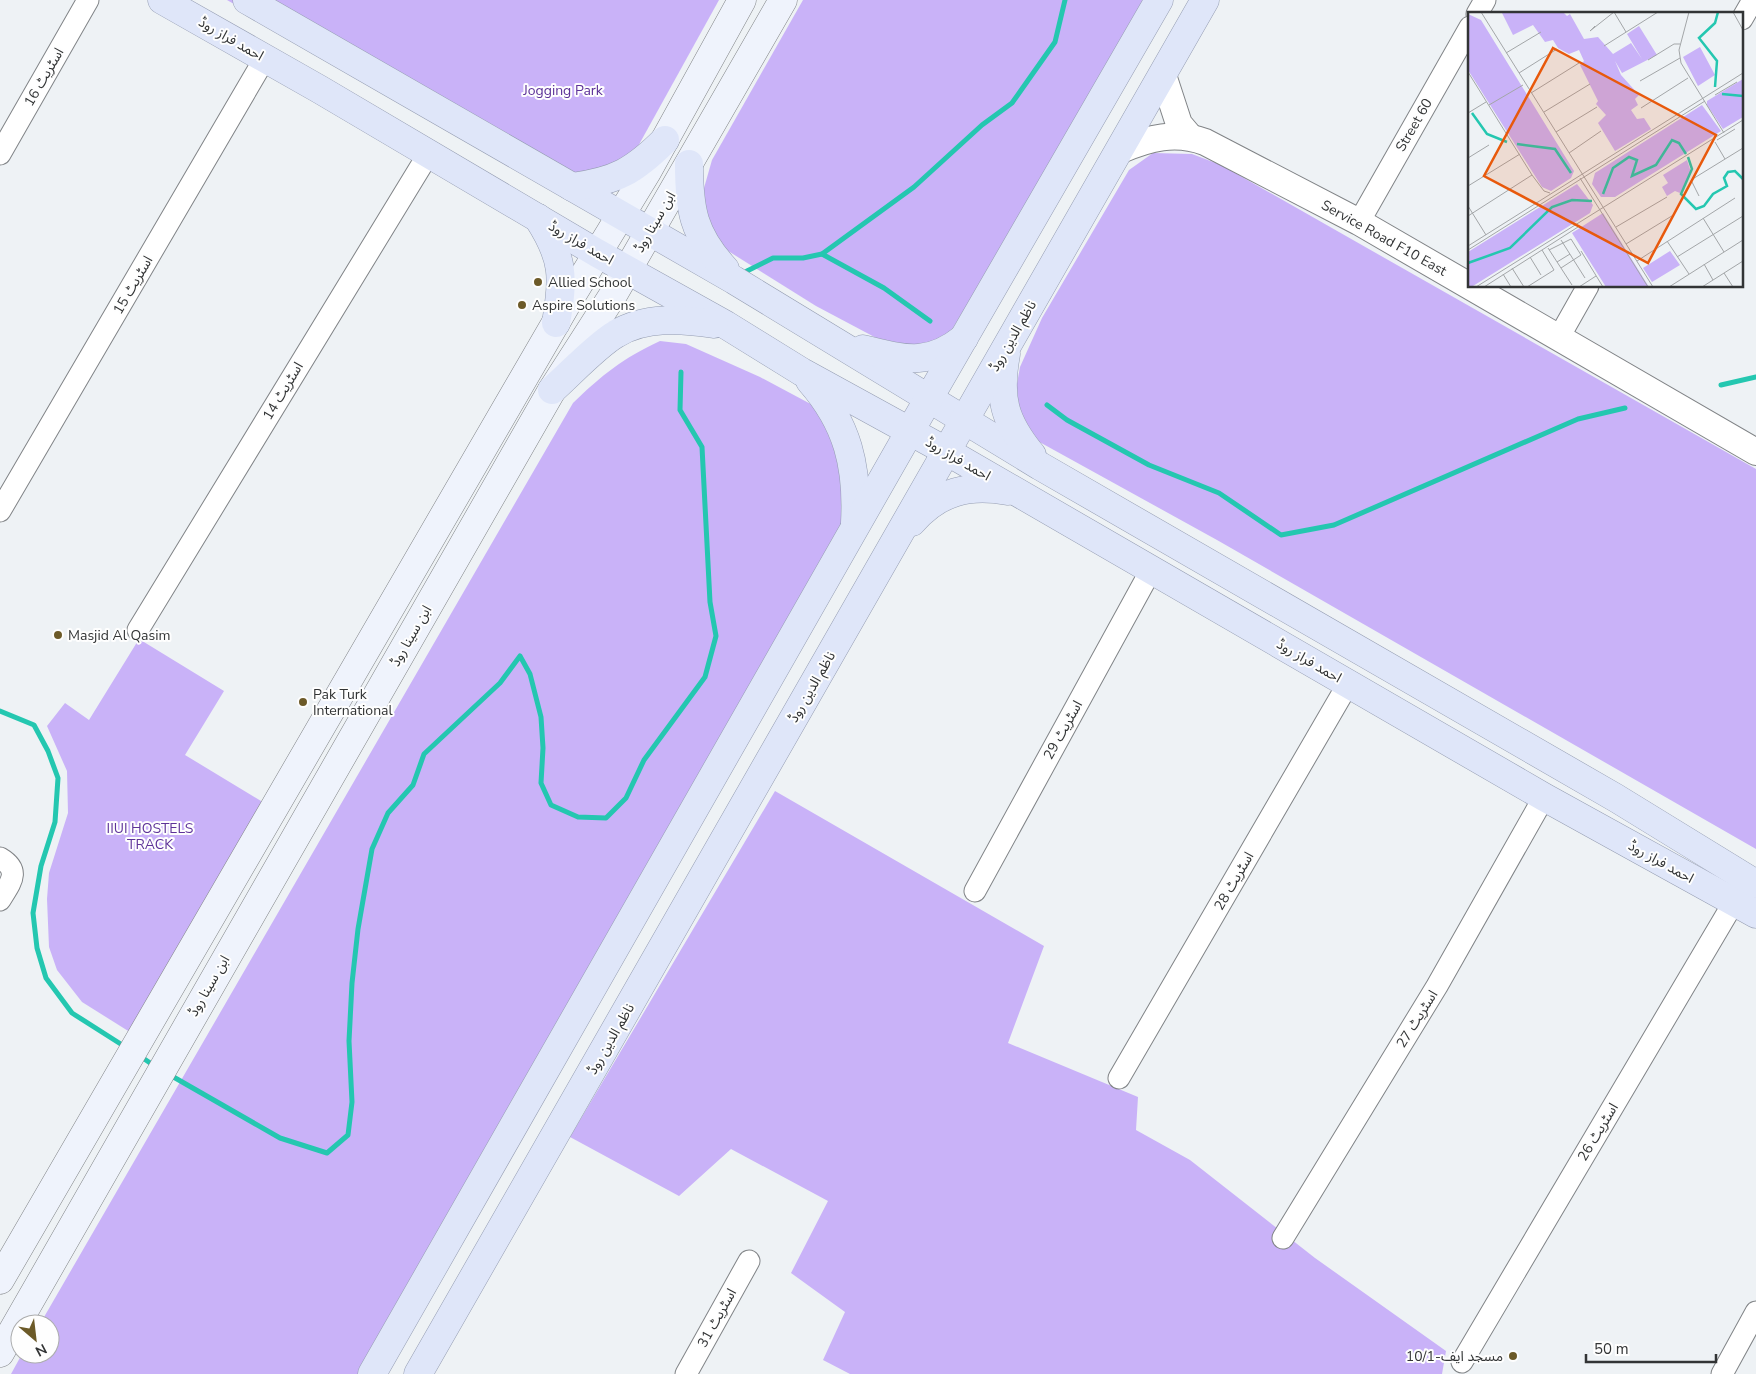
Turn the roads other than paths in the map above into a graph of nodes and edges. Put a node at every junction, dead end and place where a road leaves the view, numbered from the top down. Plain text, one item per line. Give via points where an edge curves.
1 (88, 0) edge
2 (162, 0) edge
3 (247, 0) edge
4 (742, 0) edge
5 (783, 0) edge
6 (1159, 0) edge
7 (1205, 0) edge
8 (1485, 0) edge
9 (1753, 0) edge
10 (1478, 12) edge
11 (1744, 16) edge
12 (1468, 31) edge
13 (714, 52) junction
14 (265, 58) junction
15 (744, 67) junction
16 (1163, 74) junction
17 (1190, 137) junction
18 (665, 140) junction
19 (1121, 150) junction
20 (429, 153) junction
21 (0, 154) edge
22 (689, 164) junction
23 (572, 187) junction
24 (621, 215) junction
25 (537, 218) junction
26 (1359, 222) junction
27 (650, 231) junction
28 (598, 253) junction
29 (627, 270) junction
30 (734, 280) junction
31 (1468, 286) edge
32 (1471, 288) edge
33 (1587, 288) edge
34 (556, 323) junction
35 (726, 325) junction
36 (967, 335) junction
37 (1558, 339) junction
38 (1008, 343) junction
39 (842, 344) junction
40 (802, 372) junction
41 (552, 390) junction
42 (929, 398) junction
43 (965, 419) junction
44 (910, 431) junction
45 (946, 451) junction
46 (1756, 452) edge
47 (1040, 466) junction
48 (1017, 492) junction
49 (0, 511) edge
50 (855, 527) junction
51 (893, 545) junction
52 (1151, 570) junction
53 (138, 630) dead end
54 (1348, 684) junction
55 (1544, 797) junction
56 (273, 812) junction
57 (300, 830) junction
58 (0, 858) edge
59 (1756, 884) edge
60 (975, 891) dead end
61 (0, 900) edge
62 (1745, 908) edge
63 (1119, 1078) dead end
64 (1283, 1238) dead end
65 (749, 1261) dead end
66 (0, 1280) edge
67 (1756, 1312) edge
68 (0, 1353) edge
69 (1462, 1362) dead end
70 (372, 1374) edge
71 (418, 1374) edge
72 (686, 1374) edge
73 (1722, 1374) edge

1 - 21 street, اسٹریٹ 16
2 - 14 main road, احمد فراز روڈ
3 - 23 main road
4 - 13 main road
5 - 15 main road, ابن سینا روڈ
6 - 36 main road
7 - 16 main road, ناظم الدین روڈ
8 - 10 street
9 - 11 street
12 - 26 street, Street 60
13 - 15 main road
13 - 18 main road
14 - 20 main road, احمد فراز روڈ
14 - 49 street, اسٹریٹ 15
15 - 22 main road, ابن سینا روڈ
16 - 17 street via 1179,124
16 - 19 main road, ناظم الدین روڈ
17 - 19 street, Service Road F10 East via 1145,140
17 - 26 street, Service Road F10 East
18 - 23 main road via 625,172 594,184
18 - 24 main road
19 - 38 main road, ناظم الدین روڈ
20 - 25 main road, احمد فراز روڈ
20 - 53 street, اسٹریٹ 14
22 - 27 main road, ابن سینا روڈ
22 - 30 main road via 688,194 693,222 709,250
23 - 24 main road
24 - 27 main road
24 - 28 main road
25 - 28 main road, احمد فراز روڈ
25 - 34 main road via 551,238 560,260 562,291
26 - 31 street, Service Road F10 East
27 - 29 main road, ابن سینا روڈ
27 - 30 main road
28 - 29 main road, احمد فراز روڈ
28 - 34 main road
29 - 35 main road, احمد فراز روڈ
29 - 41 main road, ابن سینا روڈ
30 - 39 main road
32 - 37 street, Service Road F10 East
33 - 37 street
34 - 56 main road
35 - 40 main road, احمد فراز روڈ
35 - 41 main road via 682,319 640,324 616,334
36 - 39 main road via 947,351 923,359
36 - 42 main road
37 - 46 street, Service Road F10 East
38 - 43 main road, ناظم الدین روڈ
38 - 47 main road via 1002,377 1004,410 1015,435
39 - 42 main road
40 - 44 main road, احمد فراز روڈ
40 - 50 main road via 824,397 842,427 852,459 857,492
41 - 57 main road, ابن سینا روڈ
42 - 43 main road
42 - 44 main road
43 - 45 main road, ناظم الدین روڈ
43 - 47 main road
44 - 45 main road, احمد فراز روڈ
44 - 50 main road
45 - 48 main road, احمد فراز روڈ
45 - 51 main road, ناظم الدین روڈ
47 - 59 main road via 1616,798
48 - 51 main road via 983,486 951,493 921,512
48 - 52 main road, احمد فراز روڈ
50 - 70 main road
51 - 71 main road, ناظم الدین روڈ
52 - 54 main road, احمد فراز روڈ
52 - 60 street, اسٹریٹ 29
54 - 55 main road, احمد فراز روڈ
54 - 63 street, اسٹریٹ 28
55 - 62 main road, احمد فراز روڈ
55 - 64 street, اسٹریٹ 27 via 1437,986
56 - 57 main road
56 - 66 main road
57 - 68 main road, ابن سینا روڈ
58 - 61 street via 13,871
62 - 69 street, اسٹریٹ 26
65 - 72 street, اسٹریٹ 31
67 - 73 street

